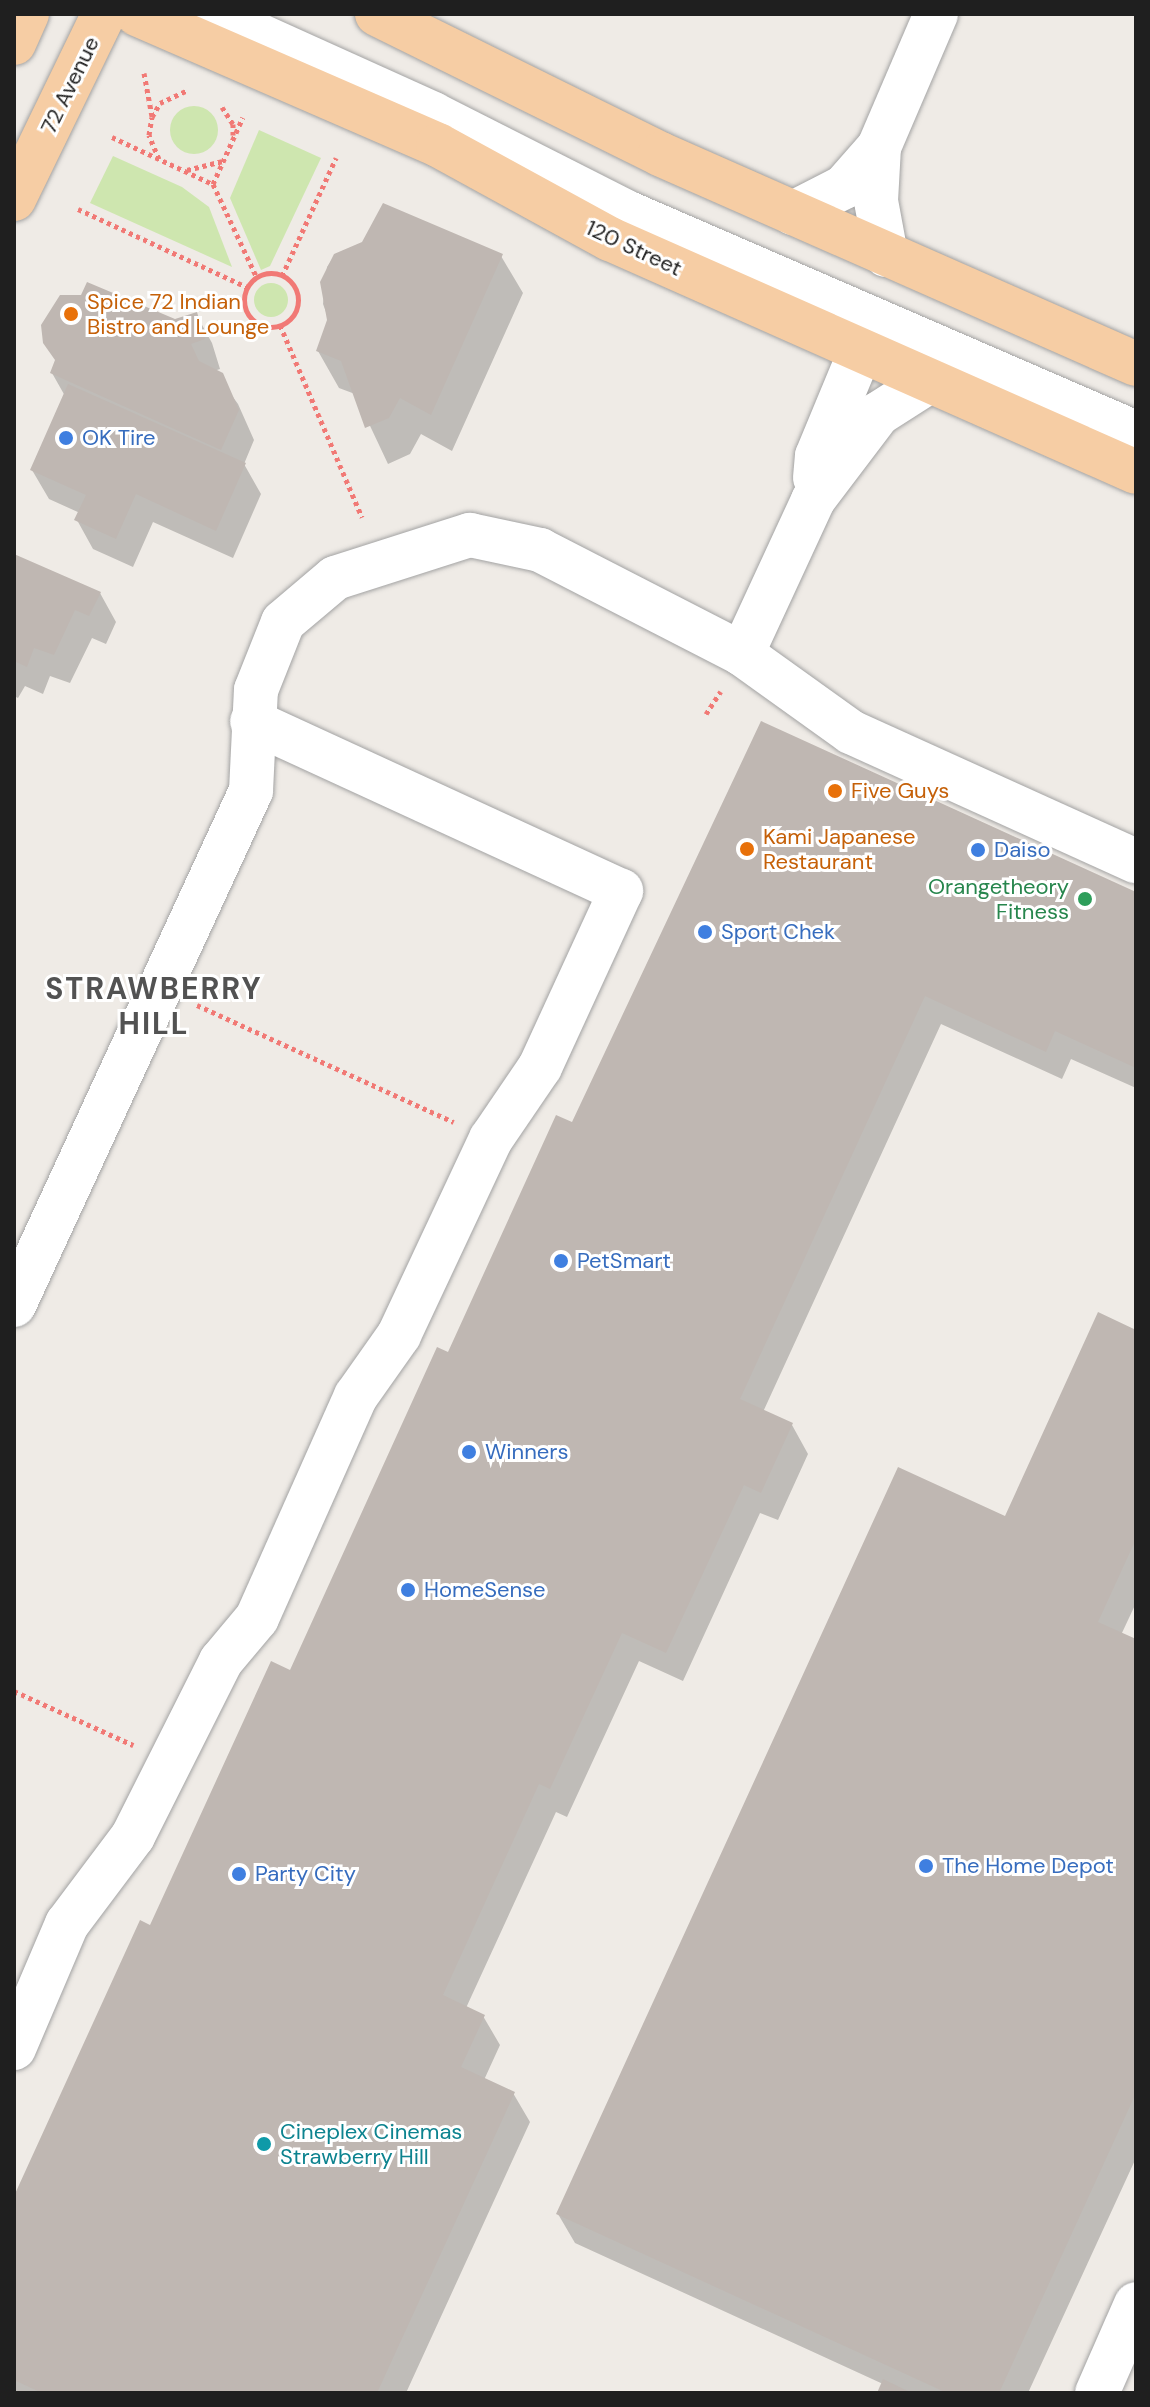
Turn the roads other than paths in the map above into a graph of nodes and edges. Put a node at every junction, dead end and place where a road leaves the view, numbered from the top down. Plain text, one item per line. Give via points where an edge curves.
1 (27, 14) edge
2 (104, 14) edge
3 (137, 14) edge
4 (212, 14) edge
5 (377, 14) edge
6 (936, 14) edge
7 (14, 43) edge
8 (879, 147) junction
9 (14, 199) edge
10 (793, 213) junction
11 (886, 255) junction
12 (860, 352) junction
13 (1136, 364) edge
14 (928, 382) junction
15 (1136, 433) edge
16 (1136, 472) edge
17 (813, 500) junction
18 (733, 670) junction
19 (252, 721) junction
20 (1136, 861) edge
21 (19, 1283) edge
22 (14, 2048) edge
23 (1136, 2304) edge
24 (1097, 2393) edge

1 - 7 main road
2 - 9 main road, 72 Avenue
3 - 12 main road, 120 Street via 438,145 610,239
4 - 15 lane via 433,114 626,212
5 - 10 main road
6 - 8 lane
8 - 10 lane via 844,187
8 - 11 lane via 876,201
10 - 11 main road
11 - 13 main road
12 - 14 main road, 120 Street
12 - 17 lane via 817,456
14 - 16 main road, 120 Street
14 - 17 lane via 878,414
17 - 18 lane
18 - 19 lane via 540,550 470,535 335,578 283,622 256,690
18 - 20 lane via 851,732
19 - 21 lane via 251,791
19 - 22 lane via 621,891 540,1067 491,1139 399,1335 356,1396 257,1618 221,1661 133,1836 67,1924
23 - 24 lane

